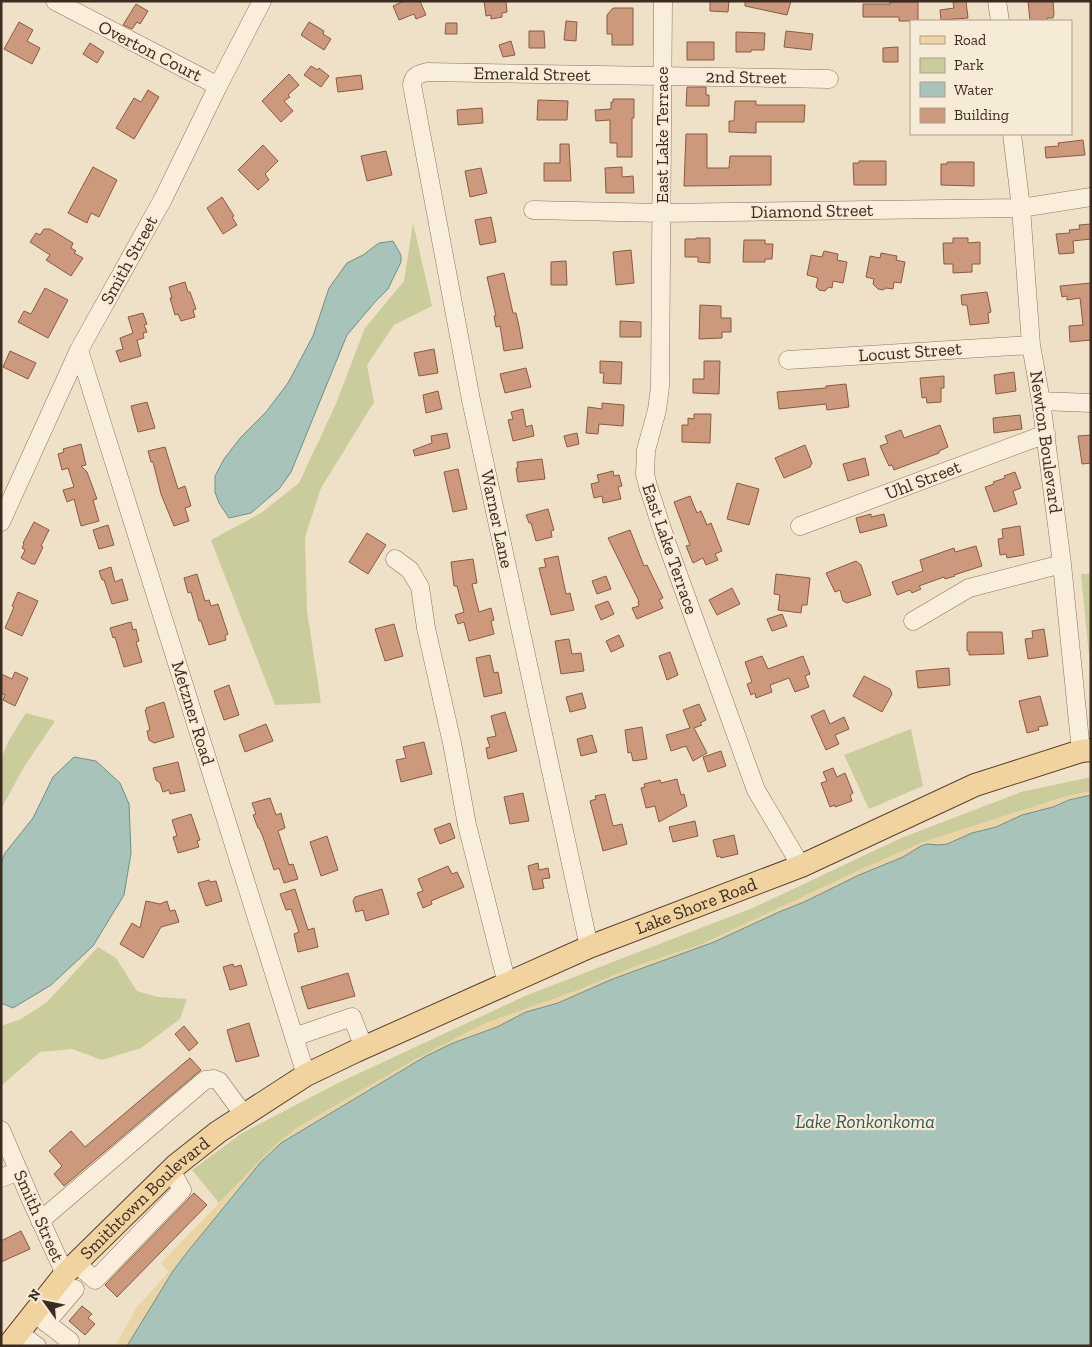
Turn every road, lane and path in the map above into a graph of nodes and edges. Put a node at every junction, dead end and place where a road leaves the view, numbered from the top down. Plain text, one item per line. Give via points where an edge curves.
1 (55, 1) edge
2 (262, 1) edge
3 (663, 1) edge
4 (997, 1) edge
5 (1000, 20) edge
6 (663, 76) junction
7 (829, 79) dead end
8 (218, 86) junction
9 (413, 89) joint
10 (1012, 135) edge
11 (1091, 197) edge
12 (1021, 208) junction
13 (533, 210) dead end
14 (661, 213) junction
15 (1031, 345) junction
16 (80, 350) junction
17 (788, 360) dead end
18 (1041, 401) junction
19 (1091, 403) edge
20 (1046, 434) junction
21 (1, 522) edge
22 (800, 526) dead end
23 (395, 559) dead end
24 (1062, 564) junction
25 (913, 621) dead end
26 (1086, 750) edge
27 (801, 866) junction
28 (589, 947) junction
29 (507, 984) junction
30 (294, 1037) junction
31 (364, 1048) junction
32 (306, 1075) junction
33 (244, 1115) junction
34 (1, 1130) edge
35 (19, 1171) junction
36 (1, 1178) edge
37 (40, 1221) junction
38 (72, 1275) junction
39 (40, 1318) junction
40 (13, 1339) edge
41 (37, 1346) edge
42 (67, 1346) edge

1 - 8 street, Overton Court
2 - 8 street, Smith Street
3 - 6 street, East Lake Terrace
4 - 5 street
6 - 7 street, 2nd Street
6 - 9 street, Emerald Street via 427,72 417,74
6 - 14 street, East Lake Terrace
8 - 16 street, Smith Street via 163,199
9 - 28 street, Warner Lane via 471,400
10 - 12 street, Newton Boulevard
11 - 12 street, Diamond Street
12 - 14 street, Diamond Street
12 - 15 street, Newton Boulevard
13 - 14 street, Diamond Street
14 - 27 street, East Lake Terrace via 660,387 646,450 645,474 756,790
15 - 17 street, Locust Street
15 - 18 street, Newton Boulevard
16 - 21 street, Smith Street
16 - 30 street, Metzner Road
18 - 19 street
18 - 20 street, Newton Boulevard
20 - 22 street, Uhl Street
20 - 24 street, Newton Boulevard
23 - 29 street via 410,570 420,587 468,825
24 - 25 street via 969,588
24 - 26 street, Newton Boulevard
26 - 27 main road, Lake Shore Road via 976,785
27 - 28 main road, Lake Shore Road
28 - 29 main road, Lake Shore Road
29 - 31 main road, Lake Shore Road
30 - 31 street via 352,1017
30 - 32 street, Metzner Road
31 - 32 main road, Lake Shore Road
32 - 33 main road, Smithtown Boulevard
33 - 37 street via 219,1081 214,1078 205,1080
33 - 38 main road, Smithtown Boulevard via 171,1170
34 - 35 street, Smith Street
35 - 36 street
35 - 37 street, Smith Street
37 - 38 street, Smith Street
38 - 39 main road, Smithtown Boulevard
39 - 40 main road, Smithtown Boulevard
39 - 42 street via 70,1342
40 - 41 street

